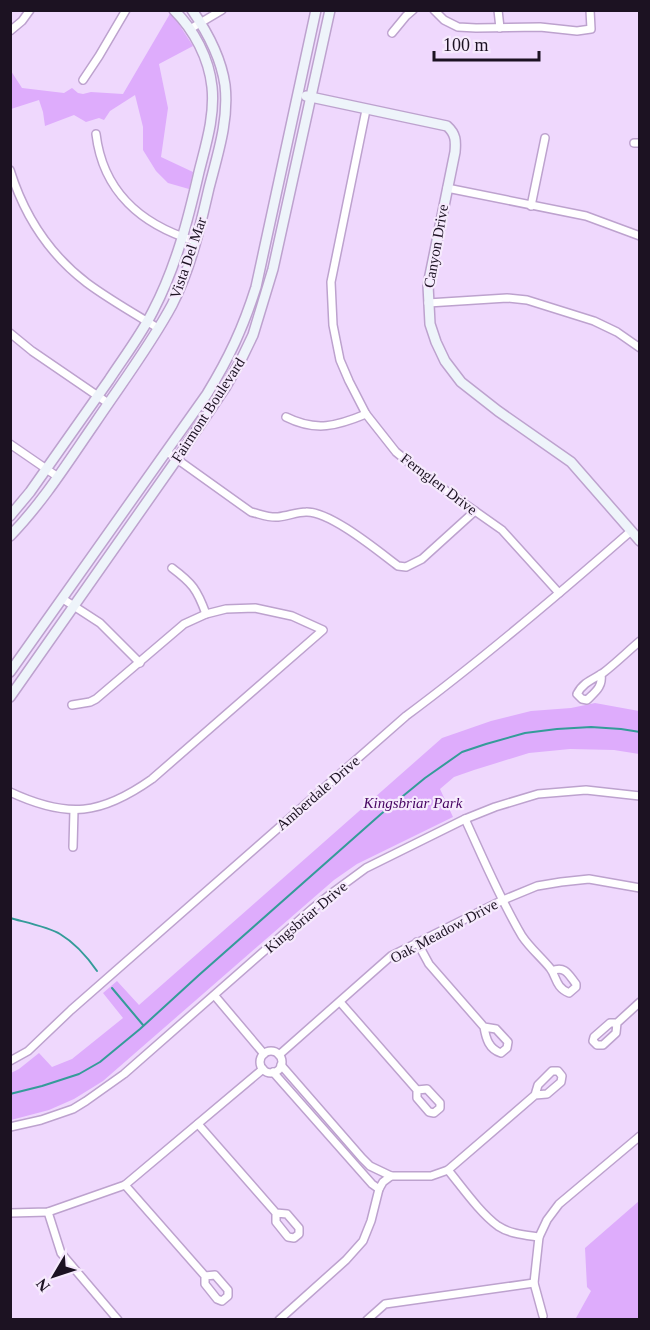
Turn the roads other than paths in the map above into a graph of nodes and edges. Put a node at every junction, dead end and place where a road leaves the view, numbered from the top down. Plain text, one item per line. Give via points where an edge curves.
1 (30, 10) edge
2 (126, 10) edge
3 (174, 10) edge
4 (192, 10) edge
5 (222, 10) edge
6 (316, 10) edge
7 (330, 10) edge
8 (413, 10) edge
9 (434, 10) edge
10 (498, 10) edge
11 (590, 10) edge
12 (201, 23) junction
13 (500, 28) junction
14 (190, 29) junction
15 (10, 31) edge
16 (392, 33) dead end
17 (83, 80) dead end
18 (298, 94) junction
19 (310, 97) junction
20 (366, 110) junction
21 (96, 134) dead end
22 (545, 138) dead end
23 (10, 170) edge
24 (447, 188) junction
25 (531, 206) junction
26 (639, 236) edge
27 (183, 237) junction
28 (195, 241) junction
29 (428, 303) junction
30 (147, 322) junction
31 (158, 328) junction
32 (10, 333) edge
33 (639, 348) edge
34 (97, 396) junction
35 (108, 403) junction
36 (366, 414) junction
37 (286, 417) dead end
38 (10, 444) edge
39 (167, 452) junction
40 (177, 459) junction
41 (46, 469) junction
42 (58, 477) junction
43 (475, 511) junction
44 (10, 516) edge
45 (631, 531) junction
46 (10, 536) edge
47 (639, 541) edge
48 (172, 568) dead end
49 (559, 593) junction
50 (63, 599) junction
51 (75, 606) junction
52 (206, 614) junction
53 (639, 641) edge
54 (140, 663) junction
55 (10, 672) edge
56 (601, 674) dead end
57 (10, 697) edge
58 (72, 705) dead end
59 (10, 792) edge
60 (639, 796) edge
61 (74, 810) junction
62 (465, 819) junction
63 (73, 847) dead end
64 (639, 888) edge
65 (503, 900) junction
66 (417, 942) junction
67 (552, 971) dead end
68 (215, 996) junction
69 (340, 1002) junction
70 (639, 1002) edge
71 (617, 1023) dead end
72 (484, 1027) dead end
73 (264, 1054) junction
74 (279, 1055) junction
75 (10, 1061) edge
76 (281, 1065) junction
77 (263, 1069) junction
78 (273, 1072) junction
79 (417, 1090) dead end
80 (535, 1095) dead end
81 (314, 1104) junction
82 (307, 1110) junction
83 (198, 1124) junction
84 (10, 1127) edge
85 (639, 1136) edge
86 (348, 1143) junction
87 (341, 1148) junction
88 (448, 1170) junction
89 (391, 1176) junction
90 (125, 1185) junction
91 (379, 1189) junction
92 (48, 1212) junction
93 (10, 1213) edge
94 (276, 1213) dead end
95 (539, 1237) junction
96 (205, 1276) dead end
97 (534, 1283) junction
98 (543, 1316) dead end
99 (118, 1320) edge
100 (279, 1320) edge
101 (367, 1320) edge

1 - 15 street
2 - 17 street
3 - 14 street, Vista Del Mar
4 - 12 street, Vista Del Mar
5 - 12 street
6 - 18 street, Fairmont Boulevard
7 - 19 street, Fairmont Boulevard
8 - 16 street
9 - 13 street via 458,27
10 - 13 street
11 - 13 street via 591,29
12 - 14 street
12 - 28 street, Vista Del Mar via 221,67 226,111
14 - 27 street, Vista Del Mar via 208,69 213,99
18 - 19 street, Canyon Drive
18 - 39 street, Fairmont Boulevard via 256,287 245,320 225,365
19 - 20 street, Canyon Drive
19 - 40 street, Fairmont Boulevard via 273,269 253,335 225,388
20 - 24 street, Canyon Drive via 447,126 453,131 455,152
20 - 36 street, Fernglen Drive via 331,282 340,360
21 - 27 street via 105,171 122,197 156,225
22 - 25 street
23 - 30 street via 27,212 64,262 102,294
24 - 25 street
24 - 29 street, Canyon Drive via 431,266
25 - 26 street via 586,216
27 - 28 street
27 - 30 street, Vista Del Mar via 169,279
28 - 31 street, Vista Del Mar via 187,271
29 - 33 street via 527,300 594,321
29 - 45 street, Canyon Drive via 436,342 461,382 571,462
30 - 31 street
30 - 34 street, Vista Del Mar
31 - 35 street, Vista Del Mar
32 - 34 street
34 - 35 street
34 - 41 street, Vista Del Mar
35 - 42 street, Vista Del Mar
36 - 37 street via 321,427
36 - 43 street, Fernglen Drive via 396,452
38 - 41 street
39 - 40 street
39 - 50 street, Fairmont Boulevard
40 - 43 street via 251,512 276,517 318,513 335,520 398,566 406,567 422,559
40 - 51 street, Fairmont Boulevard
41 - 42 street
41 - 44 street, Vista Del Mar
42 - 46 street, Vista Del Mar
43 - 49 street, Fernglen Drive via 502,530
45 - 47 street, Canyon Drive
45 - 49 street, Amberdale Drive
48 - 52 street via 193,585
49 - 75 street, Amberdale Drive via 406,716 28,1051
50 - 51 street
50 - 55 street, Fairmont Boulevard
51 - 54 street via 100,623
51 - 57 street, Fairmont Boulevard
52 - 54 street via 184,624
52 - 61 street via 255,609 292,616 323,630 152,779 110,803
53 - 56 street
54 - 58 street via 96,699
59 - 61 street via 32,802
60 - 62 street, Kingsbriar Drive via 586,790 538,794
61 - 63 street
62 - 65 street
62 - 68 street, Kingsbriar Drive via 366,868 312,909
64 - 65 street, Oak Meadow Drive via 589,879 537,886
65 - 66 street, Oak Meadow Drive
65 - 67 street via 524,939
66 - 69 street, Oak Meadow Drive via 391,956
66 - 72 street via 429,964
68 - 73 street
68 - 84 street, Kingsbriar Drive via 124,1074 86,1101 41,1120
69 - 74 street, Oak Meadow Drive
69 - 79 street
70 - 71 street
73 - 74 street via 271,1051
73 - 77 street via 260,1061
74 - 76 street
76 - 78 street
76 - 81 street
77 - 78 street
77 - 83 street
78 - 82 street
80 - 88 street
81 - 82 street
81 - 86 street
82 - 87 street
83 - 90 street
83 - 94 street
85 - 95 street via 559,1204
86 - 87 street
86 - 89 street via 370,1166
87 - 91 street
88 - 89 street via 431,1176
88 - 95 street via 500,1227
89 - 91 street
90 - 92 street
90 - 96 street
91 - 100 street via 363,1241
92 - 93 street
92 - 99 street via 61,1253
95 - 97 street
97 - 98 street
97 - 101 street via 385,1304

